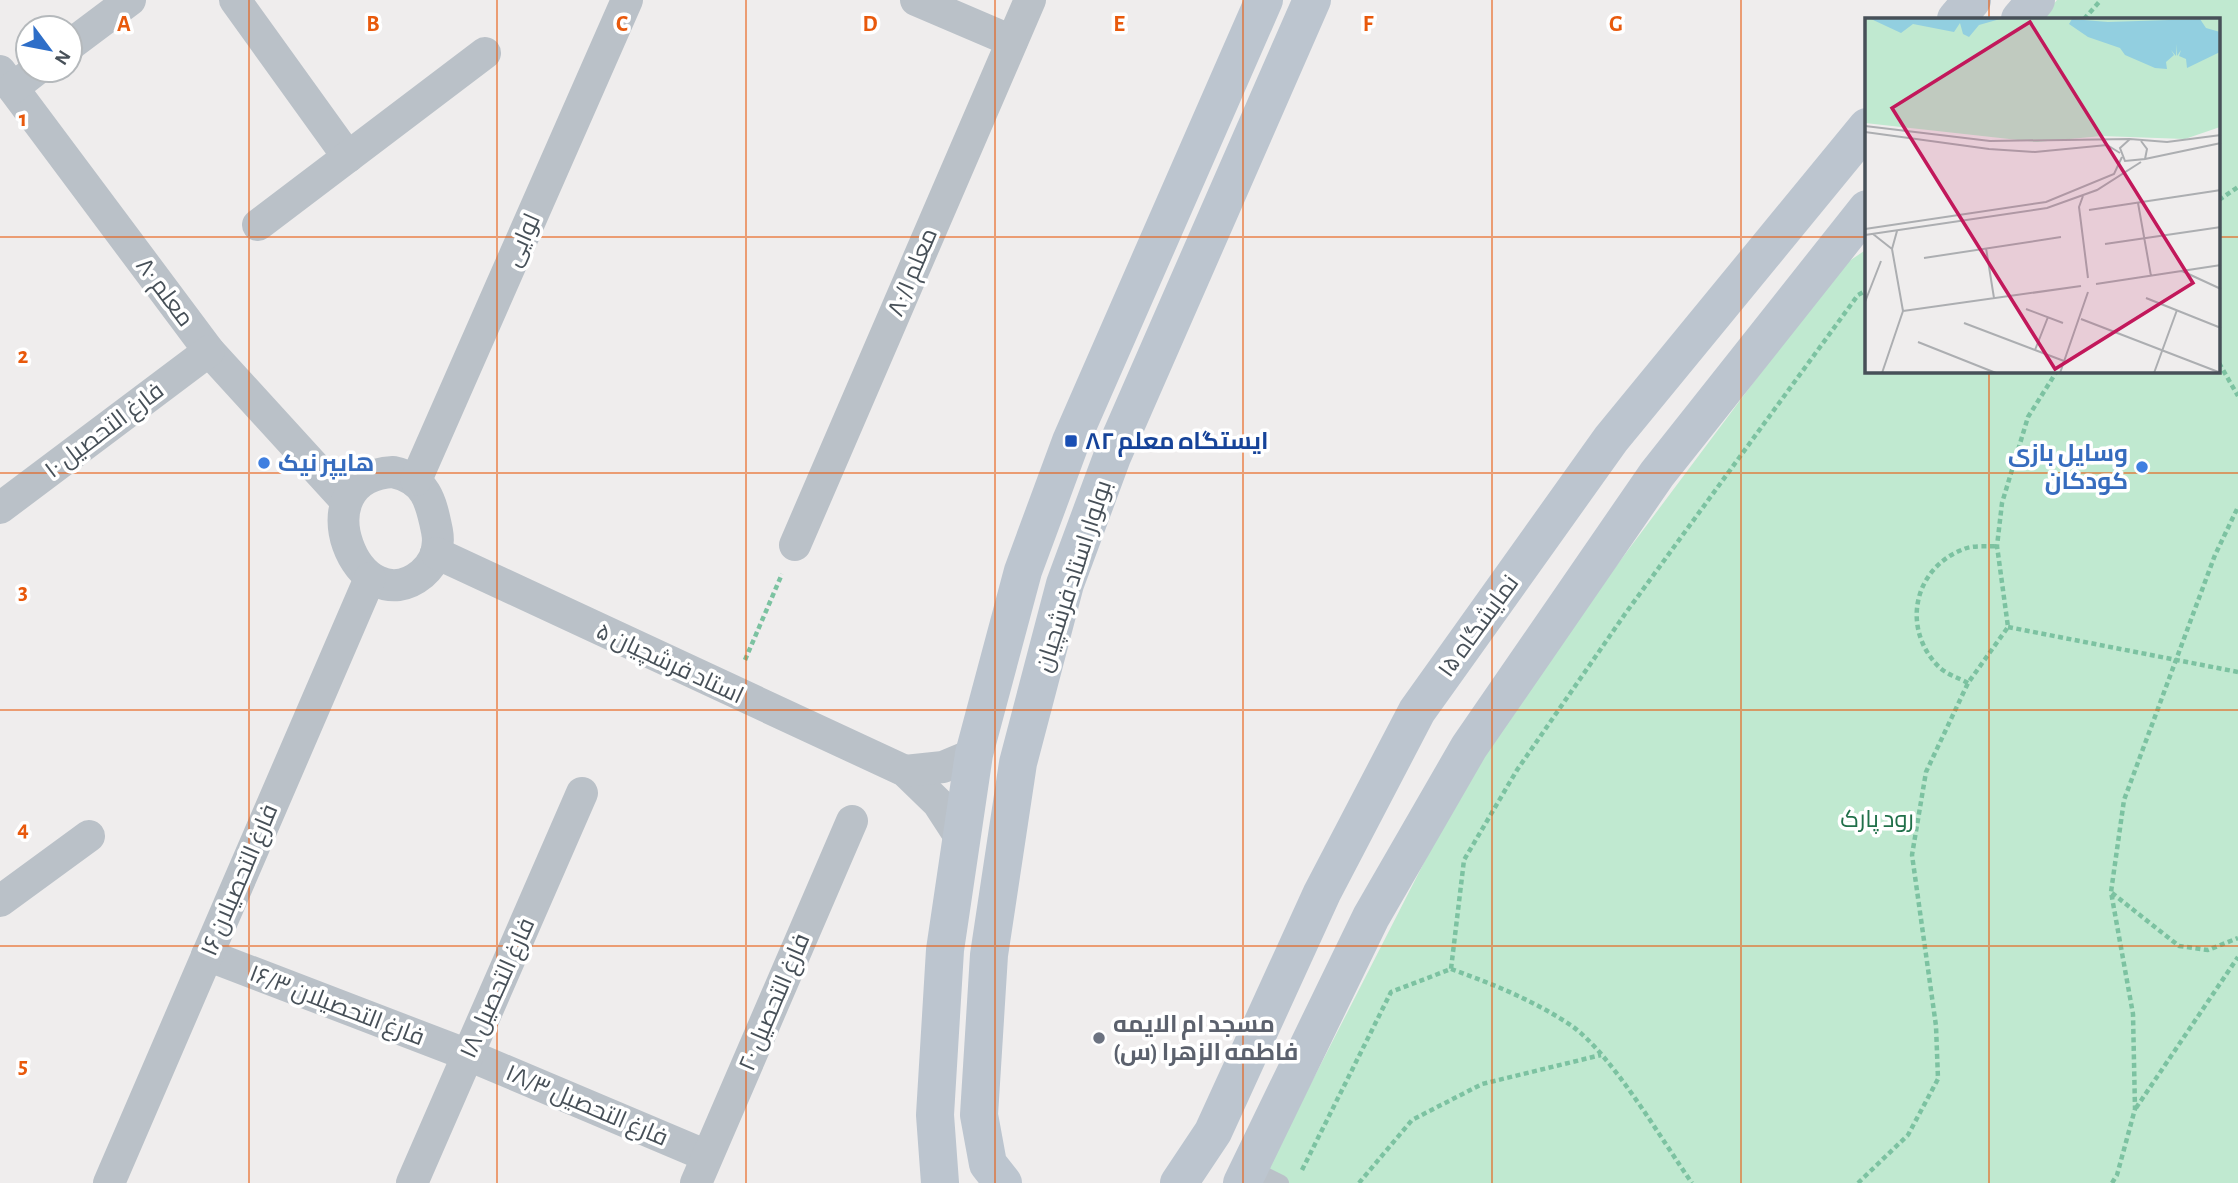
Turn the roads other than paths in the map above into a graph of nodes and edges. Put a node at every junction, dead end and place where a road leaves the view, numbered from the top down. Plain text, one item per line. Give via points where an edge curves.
1 (130, 0) edge
2 (235, 0) edge
3 (627, 0) edge
4 (916, 0) edge
5 (1030, 0) edge
6 (1264, 0) edge
7 (1312, 0) edge
8 (1972, 0) edge
9 (2036, 0) edge
10 (1957, 18) edge
11 (2021, 18) edge
12 (84, 34) edge
13 (1012, 41) junction
14 (485, 53) dead end
15 (22, 84) edge
16 (1865, 129) edge
17 (348, 157) junction
18 (1865, 212) edge
19 (257, 225) dead end
20 (209, 351) junction
21 (416, 480) junction
22 (346, 501) junction
23 (0, 508) edge
24 (794, 545) road end
25 (436, 553) junction
26 (370, 578) junction
27 (974, 754) junction
28 (905, 771) junction
29 (582, 793) dead end
30 (852, 821) dead end
31 (89, 836) dead end
32 (962, 841) junction
33 (0, 901) edge
34 (207, 955) junction
35 (468, 1055) junction
36 (701, 1170) edge
37 (114, 1172) edge
38 (1258, 1178) edge
39 (83, 1183) edge
40 (412, 1183) edge
41 (940, 1183) edge
42 (1003, 1183) edge
43 (1179, 1183) edge

1 - 12 street
2 - 17 street
3 - 21 street, لوایی
4 - 13 street
5 - 13 street, معلم ۸۰/۱
6 - 27 street, بولوار استاد فرشچیان via 1071,441 1023,571
7 - 42 street, بولوار استاد فرشچیان via 1112,457 1065,584 1024,738 989,955 979,1115 988,1164
8 - 10 street
9 - 11 street
13 - 24 street, معلم ۸۰/۱
14 - 17 street
15 - 20 street, معلم ۸۰
16 - 43 street, نمایشگاه ۱۵ via 1611,439 1417,711 1322,893 1213,1132
17 - 19 street
18 - 38 street via 1657,474 1469,747 1371,916
20 - 22 street, معلم ۸۰
20 - 23 street, فارغ التحصیل ۱۰
21 - 22 street via 393,472 379,473 365,478
21 - 25 street via 431,500 439,539
22 - 26 street via 343,514 353,558
25 - 26 street via 430,566 408,582 394,585
25 - 28 street, استاد فرشچیان ۵
26 - 34 street, فارغ التحصیلان ۱۶
27 - 28 street via 943,767
27 - 32 street, بولوار استاد فرشچیان
28 - 32 street, استاد فرشچیان ۵ via 938,803
29 - 35 street, فارغ التحصیل ۱۸
30 - 36 street, فارغ التحصیل ۲۰
31 - 33 street
32 - 41 street, بولوار استاد فرشچیان via 945,950 935,1115
34 - 35 street, فارغ التحصیلان ۱۶/۳
34 - 37 street, فارغ التحصیلان ۱۶
35 - 36 street, فارغ التحصیل ۱۸/۳
35 - 40 street, فارغ التحصیل ۱۸
37 - 39 street

